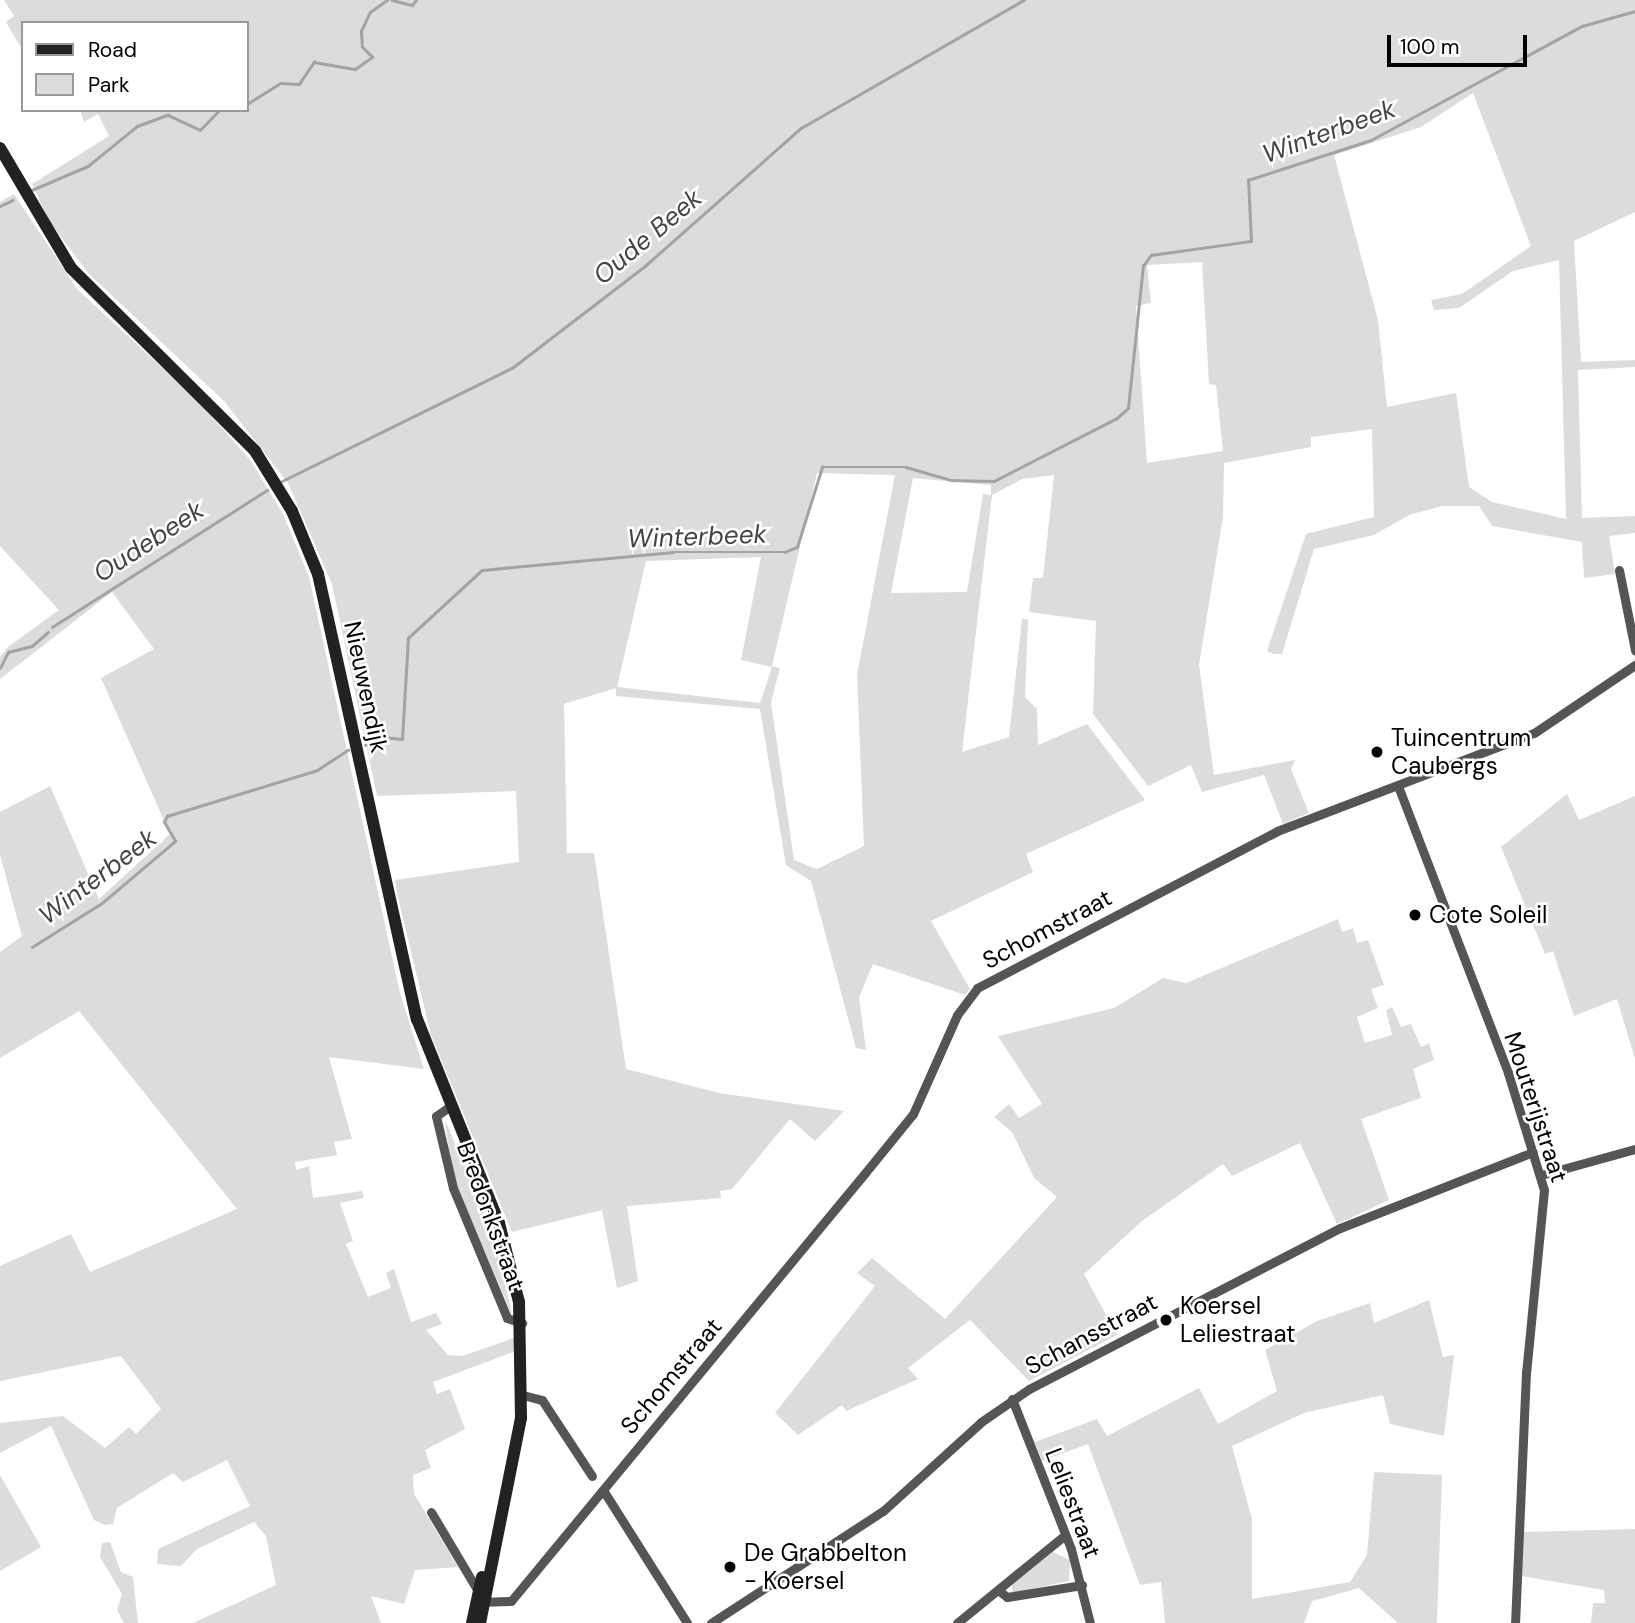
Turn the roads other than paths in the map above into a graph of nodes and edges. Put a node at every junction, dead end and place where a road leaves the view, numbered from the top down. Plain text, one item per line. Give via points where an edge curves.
1 (0, 148) edge
2 (1619, 570) dead end
3 (1635, 650) edge
4 (1635, 666) edge
5 (1398, 786) junction
6 (449, 1107) junction
7 (1635, 1149) edge
8 (1532, 1152) junction
9 (1541, 1175) junction
10 (522, 1323) junction
11 (523, 1395) junction
12 (1012, 1399) junction
13 (592, 1476) dead end
14 (603, 1490) junction
15 (431, 1512) dead end
16 (1065, 1535) junction
17 (1082, 1584) junction
18 (998, 1590) junction
19 (480, 1599) junction
20 (472, 1623) edge
21 (481, 1623) edge
22 (687, 1623) edge
23 (710, 1623) edge
24 (957, 1623) edge
25 (1090, 1623) edge
26 (1515, 1623) edge

1 - 6 street, Nieuwendijk via 71,268 233,425 296,518 327,607 416,1019
2 - 3 street
4 - 5 street, Schomstraat via 1534,733
5 - 8 street, Mouterijstraat
5 - 14 street, Schomstraat via 1277,831 977,988 957,1015 913,1114
6 - 10 street, Nieuwendijk via 502,1231
6 - 10 street, Bredonkstraat via 436,1116 453,1188 506,1318
7 - 9 street
8 - 9 street, Mouterijstraat
8 - 12 street, Schansstraat via 1340,1228
9 - 26 street, Mouterijstraat via 1546,1214 1526,1372
10 - 11 street, Bredonkstraat
11 - 13 street via 542,1400
11 - 19 street, Bredonkstraat
12 - 16 street, Leliestraat
12 - 23 street, Schansstraat via 883,1511
14 - 19 street, Schomstraat via 511,1601
14 - 22 street
15 - 19 street
16 - 17 street, Leliestraat
16 - 18 street
17 - 18 street via 1007,1597
17 - 25 street, Leliestraat
18 - 24 street
19 - 20 street, Bredonkstraat
19 - 21 street, Bredonkstraat

